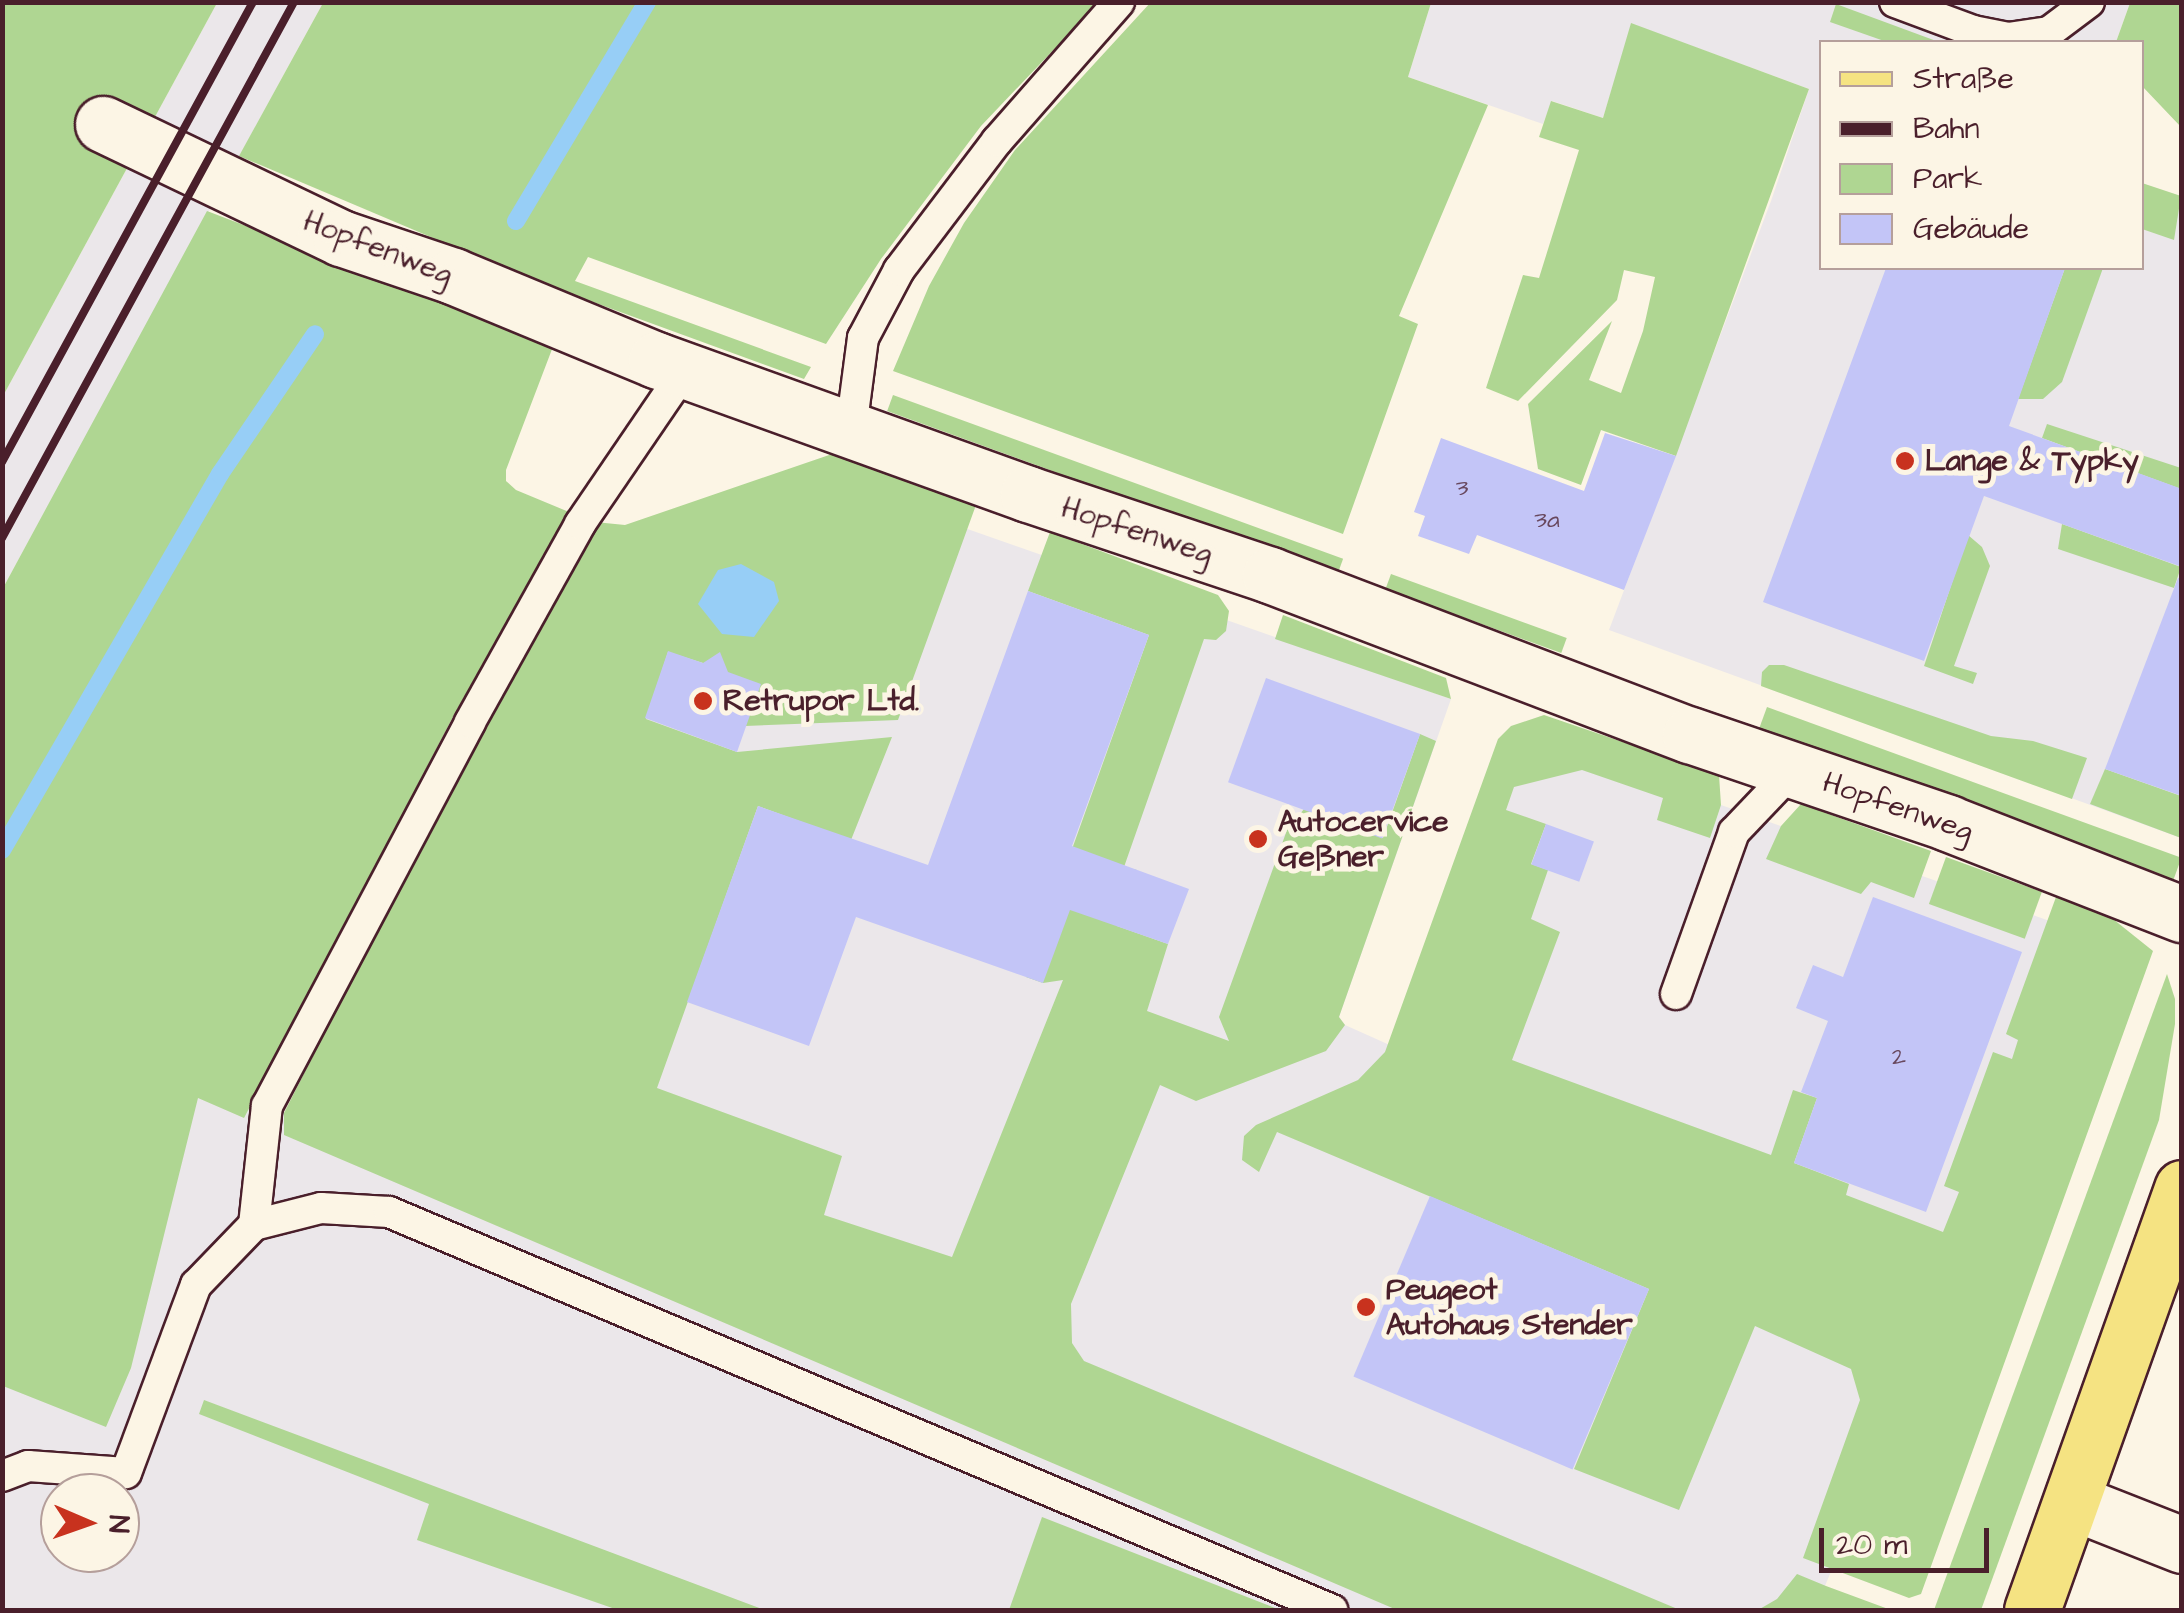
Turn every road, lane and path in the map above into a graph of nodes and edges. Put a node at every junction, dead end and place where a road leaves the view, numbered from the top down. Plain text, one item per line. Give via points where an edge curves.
1 (1119, 2) edge
2 (1895, 2) edge
3 (2089, 2) edge
4 (103, 124) dead end
5 (685, 370) junction
6 (851, 428) junction
7 (1792, 771) junction
8 (2182, 914) edge
9 (1676, 994) dead end
10 (2182, 1188) edge
11 (254, 1225) junction
12 (2, 1476) edge
13 (2073, 1502) junction
14 (2182, 1545) edge
15 (1332, 1610) edge
16 (2032, 1610) edge

1 - 6 lane via 997,142 899,270 864,338
2 - 3 lane via 2008,38 2049,32
4 - 5 street, Hopfenweg via 341,238
5 - 6 street, Hopfenweg
5 - 11 lane via 580,524 266,1106
6 - 7 street, Hopfenweg via 1270,575
7 - 8 street, Hopfenweg
7 - 9 lane via 1734,832
10 - 13 main road
11 - 12 lane via 196,1285 126,1473 28,1466
11 - 15 lane via 321,1208 390,1212
13 - 14 street
13 - 16 main road

